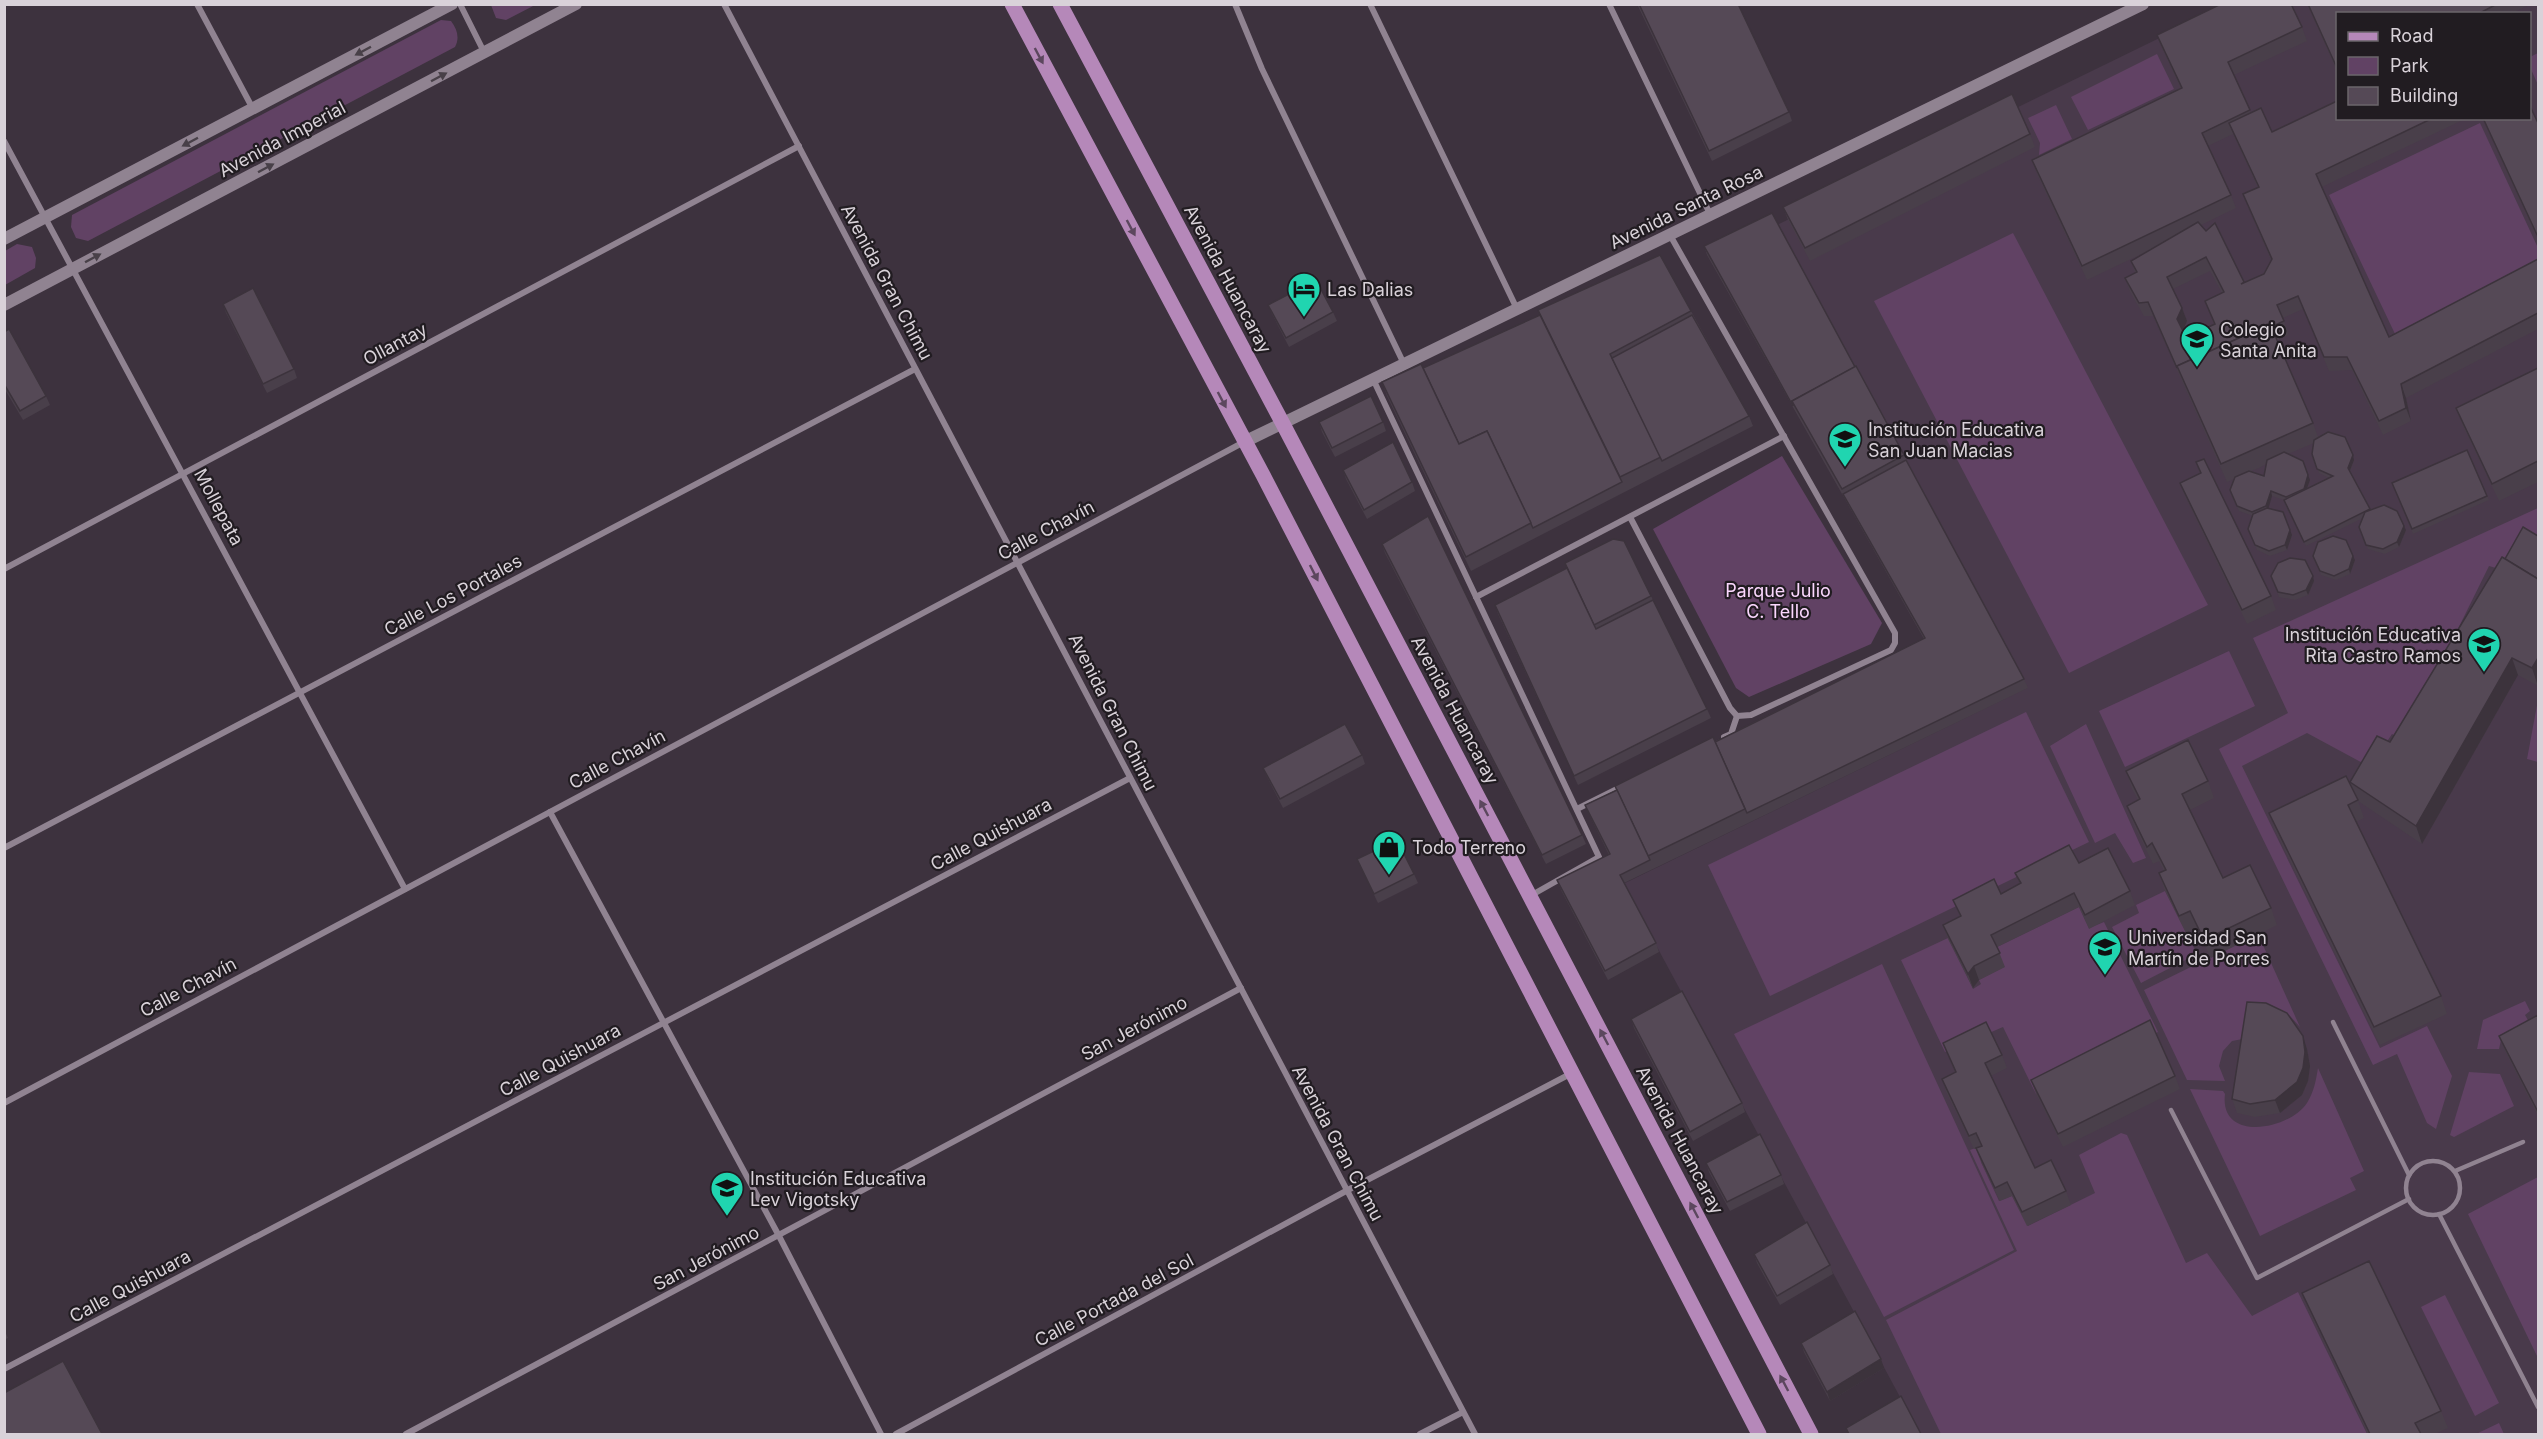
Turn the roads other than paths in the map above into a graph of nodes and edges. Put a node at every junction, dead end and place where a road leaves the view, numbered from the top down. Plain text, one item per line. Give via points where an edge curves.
1 (197, 4) edge
2 (452, 4) edge
3 (460, 4) edge
4 (576, 4) edge
5 (724, 4) edge
6 (1012, 4) edge
7 (1060, 4) edge
8 (1235, 4) edge
9 (1370, 4) edge
10 (1609, 4) edge
11 (2143, 4) edge
12 (485, 52) junction
13 (253, 109) junction
14 (4, 141) edge
15 (799, 146) junction
16 (1711, 215) junction
17 (45, 217) junction
18 (1670, 235) junction
19 (4, 239) edge
20 (74, 268) junction
21 (4, 305) edge
22 (1517, 309) junction
23 (1404, 364) junction
24 (915, 369) junction
25 (1373, 379) junction
26 (1282, 422) junction
27 (1784, 436) junction
28 (1244, 442) junction
29 (184, 473) junction
30 (1630, 517) junction
31 (1018, 562) junction
32 (4, 568) edge
33 (1476, 597) junction
34 (301, 693) junction
35 (1737, 716) junction
36 (1721, 739) edge
37 (1130, 778) junction
38 (1629, 784) edge
39 (1577, 809) junction
40 (550, 812) junction
41 (4, 848) edge
42 (405, 889) junction
43 (1530, 896) junction
44 (1240, 988) junction
45 (2333, 1022) dead end
46 (664, 1023) junction
47 (1572, 1073) junction
48 (4, 1103) edge
49 (2171, 1110) dead end
50 (2523, 1142) dead end
51 (2454, 1171) junction
52 (2409, 1175) junction
53 (1346, 1191) junction
54 (2409, 1199) junction
55 (2439, 1214) junction
56 (779, 1236) junction
57 (4, 1369) edge
58 (2538, 1407) edge
59 (1463, 1412) junction
60 (406, 1434) edge
61 (881, 1434) edge
62 (896, 1434) edge
63 (1420, 1434) edge
64 (1475, 1434) edge
65 (1759, 1434) edge
66 (1811, 1434) edge

1 - 13 street
2 -> 13 street
3 - 12 street
4 - 12 street, Avenida Imperial
5 - 15 street, Avenida Gran Chimu
6 -> 28 main road
7 - 26 main road, Avenida Huancaray
8 - 23 street via 1262,69
9 - 22 street
10 - 16 street
11 - 16 street, Avenida Santa Rosa
20 -> 12 street, Avenida Imperial
13 -> 17 street
14 - 17 street, Mollepata
15 - 24 street, Avenida Gran Chimu
15 - 29 street, Ollantay
16 - 18 street, Avenida Santa Rosa
17 - 19 street
17 - 20 street, Mollepata
18 - 22 street, Avenida Santa Rosa
18 - 27 street
20 - 21 street, Avenida Imperial
20 - 29 street, Mollepata
22 - 23 street, Avenida Santa Rosa
23 - 25 street, Avenida Santa Rosa
24 - 31 street, Avenida Gran Chimu
24 - 34 street, Calle Los Portales
25 - 26 street, Avenida Santa Rosa
25 - 33 street
26 - 28 street, Avenida Santa Rosa
43 -> 26 main road, Avenida Huancaray
27 - 30 street
27 - 35 street via 1895,633 1895,643 1891,650 1751,715
28 - 31 street, Calle Chavín
28 -> 47 main road
29 - 32 street, Ollantay
29 - 34 street, Mollepata
30 - 33 street
30 - 35 street
31 - 37 street, Avenida Gran Chimu
31 - 40 street, Calle Chavín
33 - 39 street
34 - 41 street, Calle Los Portales
34 - 42 street, Mollepata
35 - 36 street via 1731,734
37 - 44 street, Avenida Gran Chimu
37 - 46 street, Calle Quishuara
38 - 39 street
39 - 43 street via 1599,857
40 - 42 street, Calle Chavín
40 - 46 street
42 - 48 street, Calle Chavín
66 -> 43 main road, Avenida Huancaray
44 - 53 street, Avenida Gran Chimu
44 - 56 street, San Jerónimo
45 - 52 lane
46 - 56 street
46 - 57 street, Calle Quishuara
47 - 53 street, Calle Portada del Sol
47 - 65 main road
49 - 54 lane via 2257,1278
50 - 51 lane
51 - 52 lane via 2431,1160 2415,1167
51 - 55 lane via 2459,1178 2459,1196 2455,1204
52 - 54 lane
53 - 59 street, Avenida Gran Chimu
53 - 62 street, Calle Portada del Sol
54 - 55 lane via 2421,1212
55 - 58 lane
56 - 60 street, San Jerónimo
56 - 61 street
59 - 63 street
59 - 64 street, Avenida Gran Chimu

